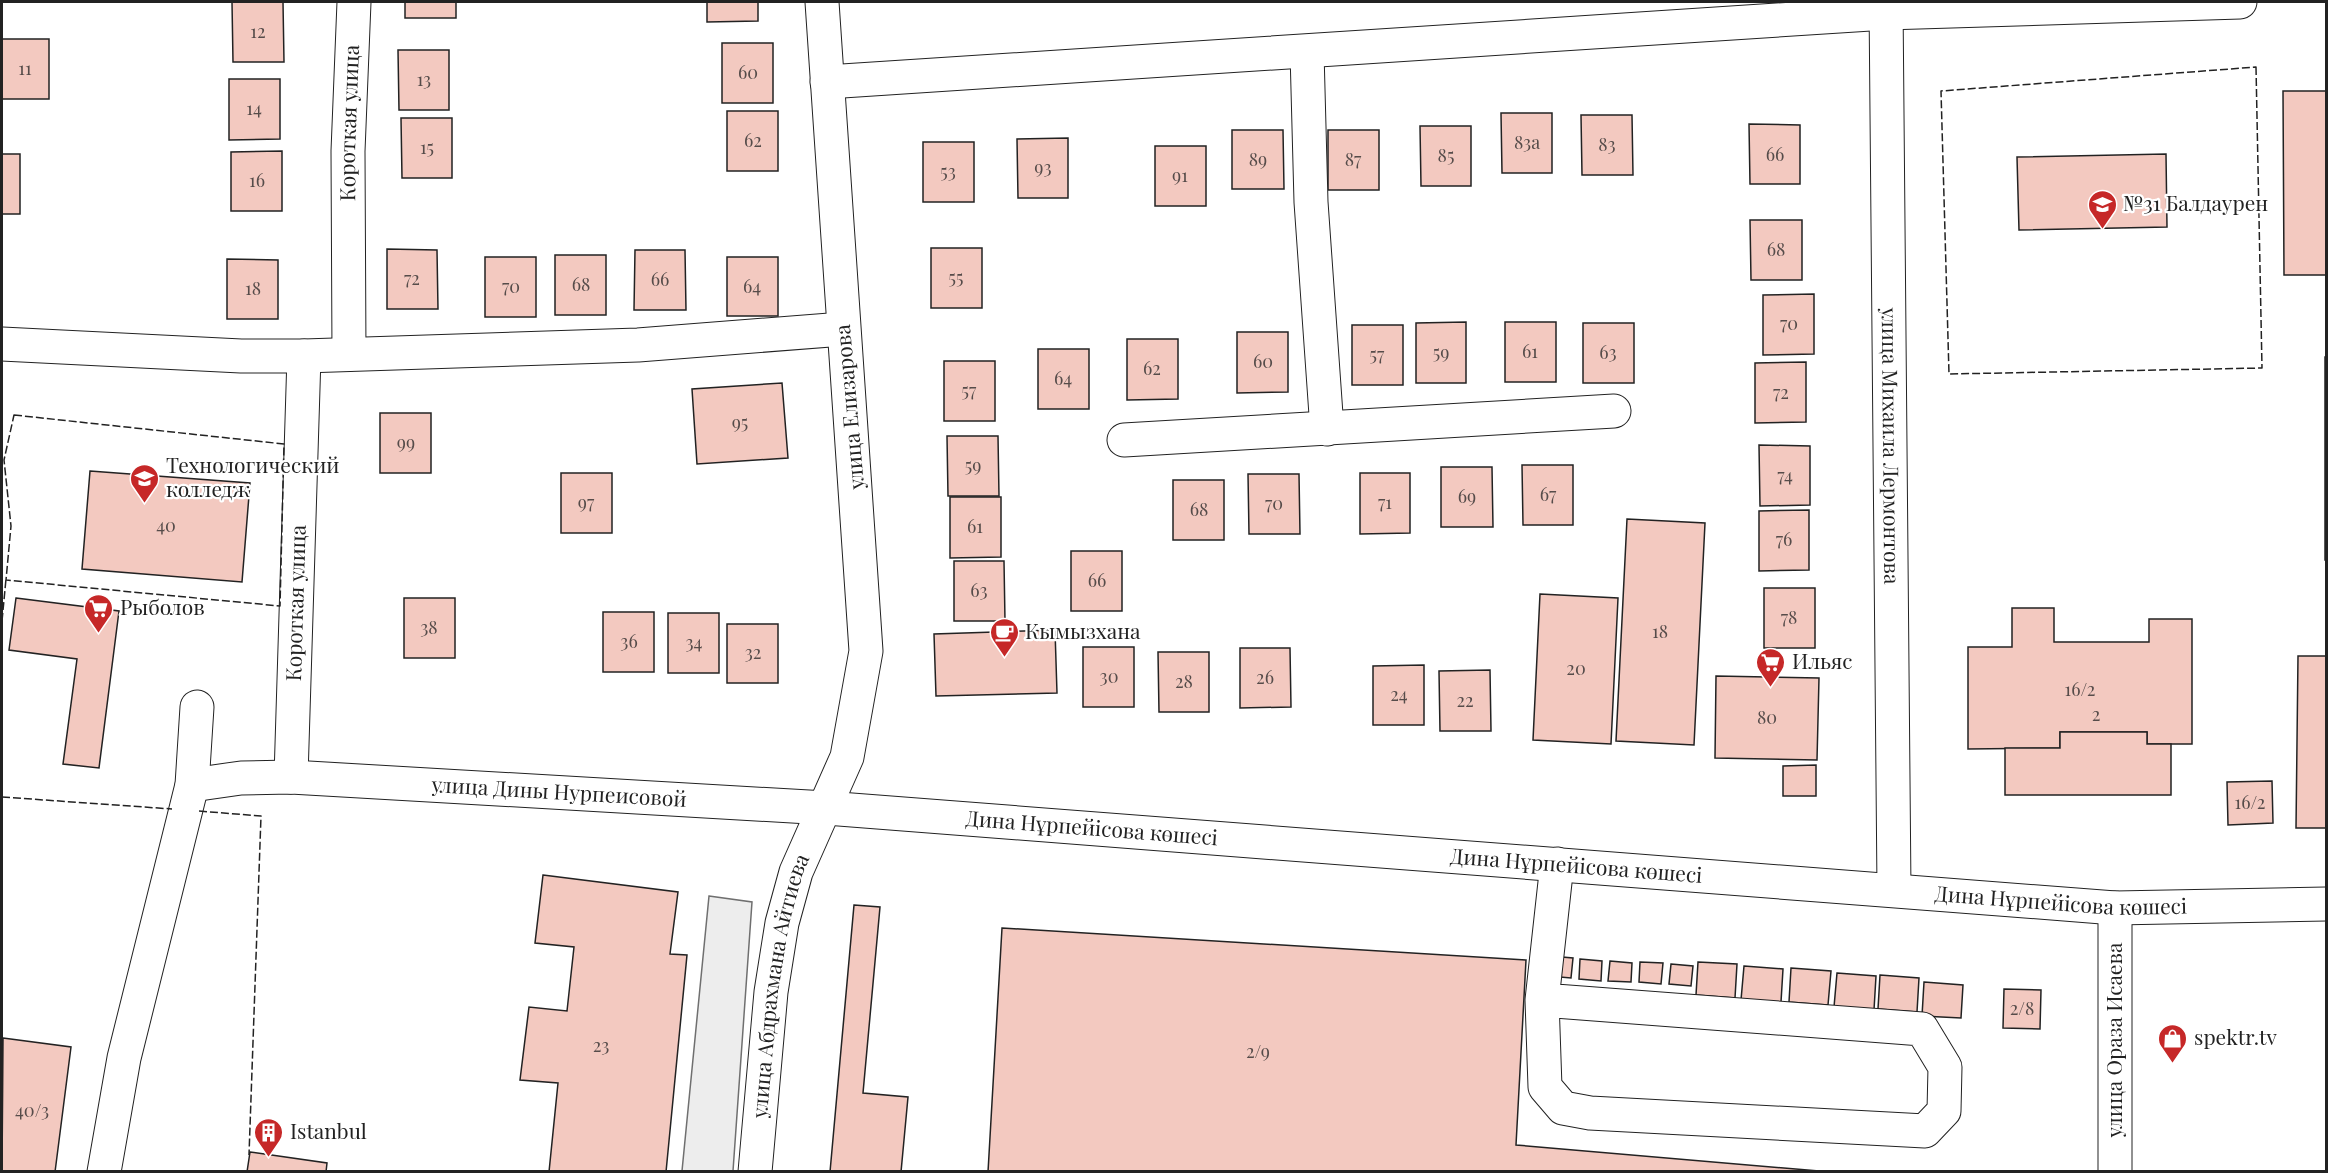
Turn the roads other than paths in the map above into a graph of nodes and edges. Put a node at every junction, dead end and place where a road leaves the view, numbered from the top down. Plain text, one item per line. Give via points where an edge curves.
1 (354, 2) edge
2 (822, 2) edge
3 (2240, 2) edge
4 (1886, 7) edge
5 (1307, 52) junction
6 (827, 82) junction
7 (843, 329) junction
8 (2, 345) edge
9 (349, 354) junction
10 (304, 356) junction
11 (1614, 411) dead end
12 (1327, 429) junction
13 (1124, 440) dead end
14 (197, 707) dead end
15 (291, 777) junction
16 (192, 785) junction
17 (826, 808) junction
18 (1557, 864) junction
19 (1894, 890) junction
20 (2326, 904) edge
21 (2115, 908) junction
22 (1542, 1000) junction
23 (104, 1172) edge
24 (754, 1172) edge
25 (2115, 1172) edge

1 - 9 street, Короткая улица via 348,151
2 - 6 street, улица Елизарова
3 - 4 street
4 - 5 street
4 - 19 street, улица Михаила Лермонтова
5 - 6 street
5 - 12 street via 1311,202
6 - 7 street, улица Елизарова
7 - 9 street via 638,345
7 - 17 street, улица Елизарова via 866,651 847,757
8 - 10 street
9 - 10 street
10 - 15 street, Короткая улица
11 - 12 street
12 - 13 street
14 - 16 street
15 - 16 street via 241,777
15 - 17 street, улица Дины Нурпеисовой
16 - 23 street via 124,1058
17 - 18 street, Дина Нұрпейісова көшесі
17 - 24 street, улица Абдрахмана Айтиева via 796,872 782,923 771,992
18 - 19 street, Дина Нұрпейісова көшесі
18 - 22 street
19 - 21 street, Дина Нұрпейісова көшесі
20 - 21 street, Дина Нұрпейісова көшесі
21 - 25 street, улица Ораза Исаева
22 - 22 street via 1545,1087 1563,1108 1590,1113 1925,1131 1944,1111 1945,1067 1922,1029

